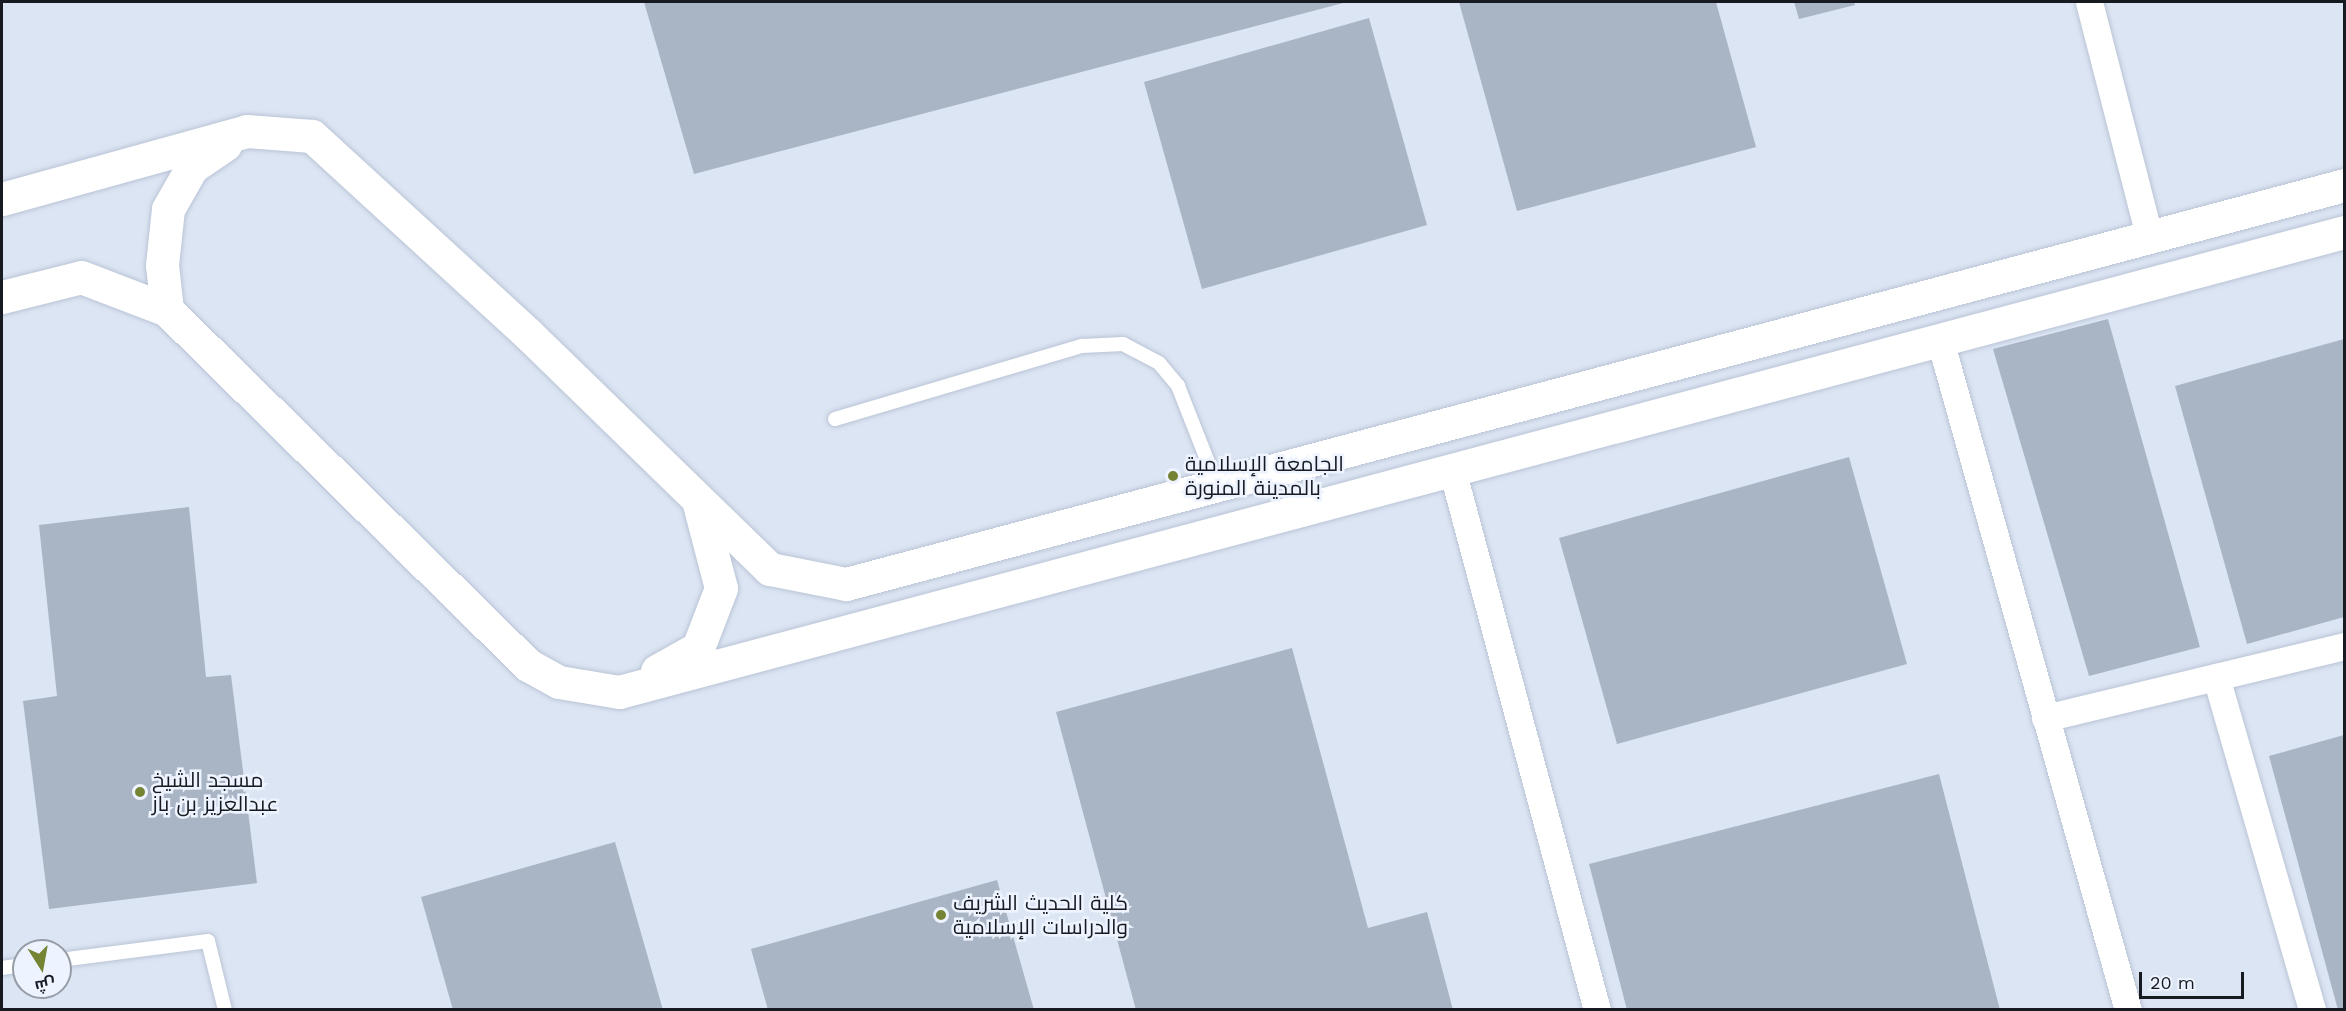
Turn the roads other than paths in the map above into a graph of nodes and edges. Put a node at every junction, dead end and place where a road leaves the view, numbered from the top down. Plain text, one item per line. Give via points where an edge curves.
1 (2089, 2) edge
2 (246, 131) junction
3 (2344, 185) edge
4 (2, 199) edge
5 (2344, 232) edge
6 (2149, 236) junction
7 (2, 297) edge
8 (167, 310) junction
9 (1940, 340) junction
10 (835, 419) dead end
11 (1453, 473) junction
12 (1217, 485) junction
13 (699, 504) junction
14 (2344, 646) edge
15 (2216, 677) junction
16 (619, 692) junction
17 (2045, 718) junction
18 (72, 958) edge
19 (225, 1010) edge
20 (1597, 1010) edge
21 (2128, 1010) edge
22 (2312, 1010) edge

1 - 6 street
2 - 4 main road
2 - 8 main road via 192,167 168,209 162,265
2 - 13 main road via 312,136 528,334
3 - 6 main road
5 - 9 main road
6 - 12 main road
7 - 8 main road via 81,277
8 - 16 main road via 528,665 559,682
9 - 11 main road
9 - 17 street
10 - 12 lane via 1082,346 1123,344 1159,363 1178,386
11 - 16 main road
11 - 20 street
12 - 13 main road via 846,584 770,569
13 - 16 main road via 721,588 698,648
14 - 15 street
15 - 17 street
15 - 22 street
17 - 21 street
18 - 19 lane via 208,941

